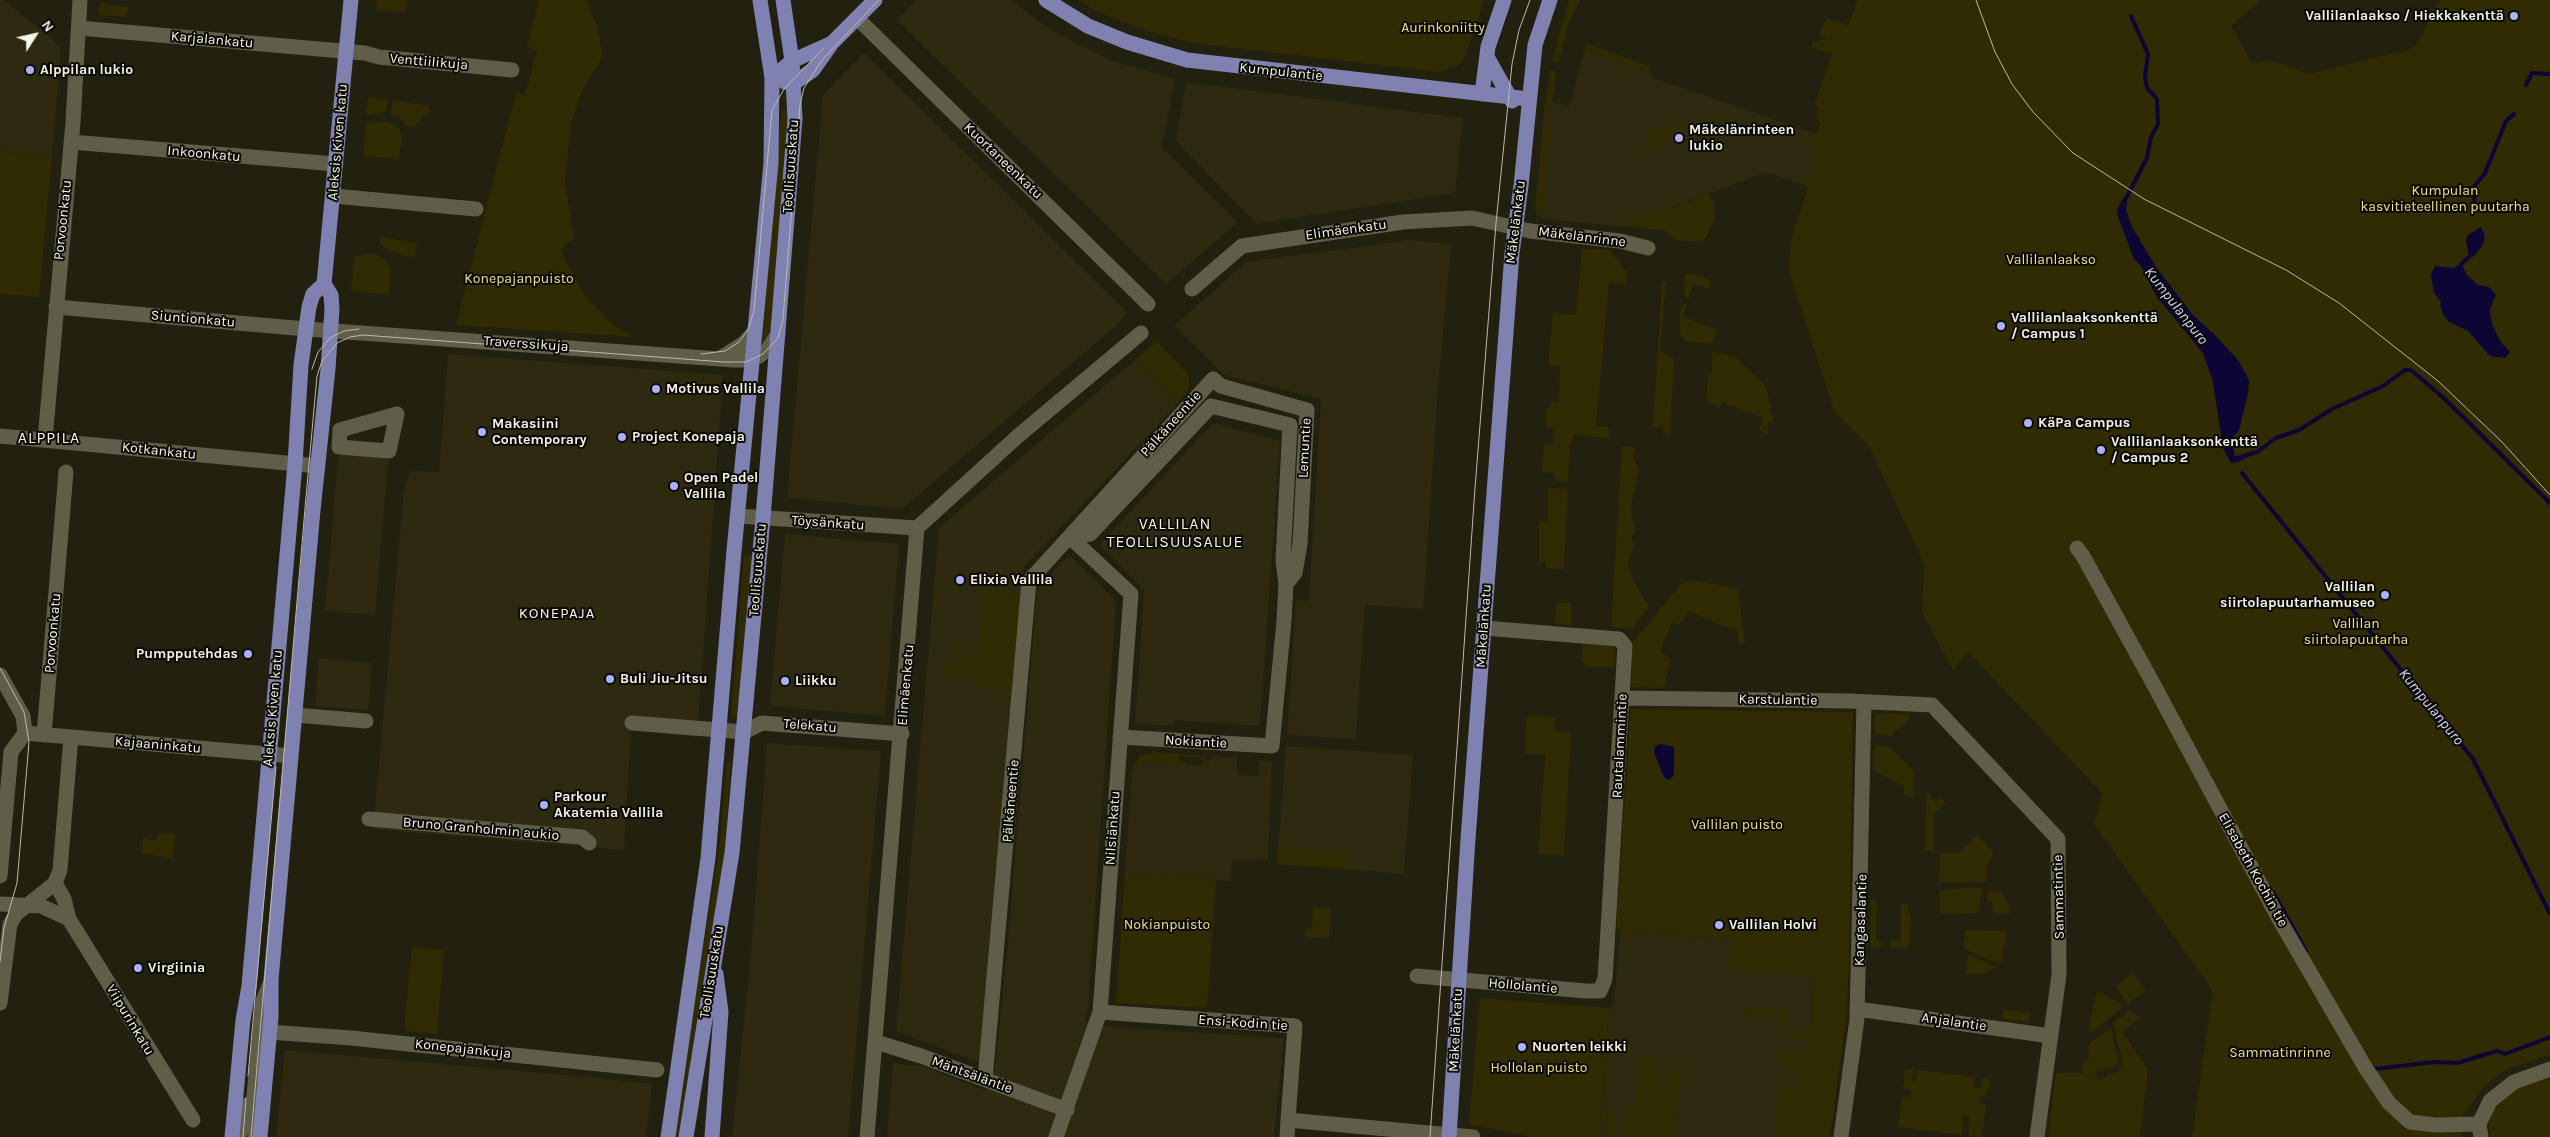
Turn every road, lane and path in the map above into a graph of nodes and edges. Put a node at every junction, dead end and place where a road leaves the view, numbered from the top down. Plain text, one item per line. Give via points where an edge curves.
1 (80, 0) edge
2 (351, 0) edge
3 (760, 0) edge
4 (783, 0) edge
5 (1046, 0) edge
6 (1504, 0) edge
7 (1550, 0) edge
8 (865, 6) edge
9 (79, 28) junction
10 (832, 43) junction
11 (346, 52) junction
12 (1487, 57) junction
13 (792, 61) junction
14 (512, 70) dead end
15 (772, 78) junction
16 (794, 83) junction
17 (1482, 94) junction
18 (1507, 97) junction
19 (1529, 99) junction
20 (1528, 116) junction
21 (71, 142) junction
22 (336, 164) junction
23 (333, 196) junction
24 (476, 209) dead end
25 (1516, 228) junction
26 (1648, 248) dead end
27 (324, 284) junction
28 (1192, 290) dead end
29 (1148, 304) dead end
30 (56, 307) junction
31 (306, 328) junction
32 (331, 330) junction
33 (754, 332) junction
34 (1141, 333) dead end
35 (778, 334) junction
36 (722, 358) junction
37 (752, 358) junction
38 (1212, 379) joint
39 (1290, 425) joint
40 (0, 436) edge
41 (45, 440) junction
42 (295, 464) junction
43 (318, 466) junction
44 (66, 472) dead end
45 (738, 516) junction
46 (762, 518) junction
47 (917, 528) junction
48 (1070, 537) junction
49 (2076, 548) dead end
50 (1286, 584) junction
51 (1484, 628) junction
52 (0, 675) edge
53 (1623, 698) junction
54 (1864, 702) junction
55 (1932, 705) joint
56 (295, 715) junction
57 (632, 723) dead end
58 (357, 725) dead end
59 (720, 731) junction
60 (744, 732) junction
61 (25, 733) junction
62 (902, 734) junction
63 (44, 735) junction
64 (71, 737) junction
65 (1120, 737) junction
66 (1272, 746) joint
67 (270, 754) junction
68 (292, 756) junction
69 (369, 819) dead end
70 (589, 843) dead end
71 (0, 876) edge
72 (55, 883) junction
73 (0, 904) edge
74 (27, 905) junction
75 (69, 919) junction
76 (714, 960) junction
77 (1417, 976) dead end
78 (271, 980) junction
79 (1459, 981) junction
80 (249, 986) junction
81 (1600, 991) joint
82 (0, 1003) edge
83 (1857, 1009) junction
84 (1100, 1012) junction
85 (269, 1032) junction
86 (2051, 1036) junction
87 (876, 1042) junction
88 (2550, 1069) edge
89 (656, 1070) dead end
90 (985, 1079) junction
91 (1067, 1110) junction
92 (193, 1120) dead end
93 (1288, 1120) junction
94 (2480, 1130) edge
95 (1449, 1136) edge
96 (232, 1137) edge
97 (238, 1137) edge
98 (255, 1137) edge
99 (260, 1137) edge
100 (668, 1137) edge
101 (686, 1137) edge
102 (712, 1137) edge
103 (868, 1137) edge
104 (1056, 1137) edge
105 (1287, 1137) edge
106 (1473, 1137) edge
107 (1841, 1137) edge
108 (2037, 1137) edge

1 - 9 street, Porvoonkatu
2 - 11 main road, Aleksis Kiven katu
3 - 15 main road, Teollisuuskatu
4 - 13 main road, Teollisuuskatu
5 - 17 main road, Kumpulantie via 1088,26 1187,60
6 - 12 main road
7 - 19 main road, Mäkelänkatu via 1535,45
8 - 10 main road
8 - 29 street, Kuortaneenkatu
9 - 11 street, Karjalankatu
9 - 21 street, Porvoonkatu
10 - 13 main road
10 - 16 main road via 813,70
11 - 14 street, Venttiilikuja
11 - 22 main road, Aleksis Kiven katu
12 - 17 main road
12 - 18 main road
13 - 15 main road
13 - 16 main road, Teollisuuskatu
15 - 16 main road
15 - 33 main road, Teollisuuskatu via 771,163
16 - 35 main road, Teollisuuskatu via 795,119
17 - 18 main road, Kumpulantie
18 - 19 main road, Kumpulantie
18 - 20 main road
19 - 20 main road, Mäkelänkatu
20 - 25 main road, Mäkelänkatu
21 - 22 street, Inkoonkatu
21 - 30 street, Porvoonkatu
22 - 23 main road, Aleksis Kiven katu
23 - 24 street
23 - 27 main road, Aleksis Kiven katu
25 - 26 street, Mäkelänrinne via 1620,241
25 - 28 street, Elimäenkatu via 1472,218 1453,218 1403,222 1242,246
25 - 51 main road, Mäkelänkatu
27 - 31 main road, Aleksis Kiven katu via 313,294
27 - 32 main road, Aleksis Kiven katu via 331,295
30 - 31 street, Siuntionkatu
30 - 41 street, Porvoonkatu
31 - 32 street, Siuntionkatu
31 - 42 main road, Aleksis Kiven katu
32 - 36 street, Traverssikuja
32 - 43 main road, Aleksis Kiven katu
33 - 36 street
33 - 37 main road, Teollisuuskatu
34 - 47 street via 1018,436
35 - 37 street via 768,349
35 - 46 main road, Teollisuuskatu
36 - 37 street, Traverssikuja
37 - 45 main road, Teollisuuskatu
38 - 48 street, Pälkäneentie
38 - 50 street, Lemuntie via 1221,386 1307,410 1300,544 1295,573
39 - 48 street, Pälkäneentie via 1211,406 1090,534
39 - 50 street, Lemuntie via 1283,560
40 - 41 street, Kotkankatu
41 - 42 street, Kotkankatu
42 - 43 street, Kotkankatu
42 - 67 main road, Aleksis Kiven katu
43 - 56 main road, Aleksis Kiven katu
44 - 63 street, Porvoonkatu
45 - 46 street, Töysänkatu
45 - 59 main road, Teollisuuskatu
46 - 47 street, Töysänkatu
46 - 60 main road, Teollisuuskatu
47 - 62 street, Elimäenkatu
48 - 65 street, Nilsiänkatu via 1131,594
48 - 90 street, Pälkäneentie via 1029,581
49 - 94 street, Elisabeth Kochin tie via 2136,652 2279,919 2389,1103 2410,1122
50 - 66 street, Lemuntie
51 - 53 street, Rautalammintie via 1619,639 1625,646
51 - 79 main road, Mäkelänkatu
52 - 61 street via 22,716
53 - 54 street, Karstulantie
53 - 81 street, Rautalammintie via 1605,979
54 - 55 street, Karstulantie
54 - 83 street, Kangasalantie
55 - 86 street, Sammatintie via 2058,839 2059,975
56 - 58 street
56 - 68 main road, Aleksis Kiven katu
57 - 59 street, Telekatu
59 - 60 street, Telekatu
59 - 100 main road via 708,858
60 - 62 street, Telekatu via 762,723
60 - 76 main road, Teollisuuskatu via 732,853
61 - 63 street, Kajaaninkatu
61 - 71 street via 12,752
62 - 87 street, Elimäenkatu
63 - 64 street, Kajaaninkatu
64 - 67 street, Kajaaninkatu
64 - 72 street via 60,870
65 - 66 street, Nokiantie
65 - 84 street, Nilsiänkatu
67 - 68 street, Kajaaninkatu
67 - 80 main road, Aleksis Kiven katu
68 - 78 main road, Aleksis Kiven katu
69 - 70 street, Bruno Granholmin aukio via 582,837
72 - 74 street
72 - 75 street, Viipurinkatu via 64,899
73 - 74 street
74 - 75 street via 41,906
74 - 82 street via 10,924
75 - 92 street, Viipurinkatu
76 - 101 main road, Teollisuuskatu
76 - 102 main road via 721,1012
77 - 79 street, Hollolantie
78 - 85 main road, Aleksis Kiven katu
78 - 98 street via 263,1001 252,1119
79 - 81 street, Hollolantie
79 - 95 main road, Mäkelänkatu
80 - 96 main road, Aleksis Kiven katu
80 - 97 street via 253,1024 245,1118
83 - 86 street, Anjalantie
83 - 107 street, Kangasalantie
84 - 91 street, Nilsiänkatu
84 - 93 street, Ensi-Kodin tie via 1295,1026
85 - 89 street, Konepajankuja via 453,1046
85 - 99 main road, Aleksis Kiven katu
86 - 108 street, Sammatintie
87 - 90 street, Mäntsäläntie
87 - 103 street, Elimäenkatu
88 - 94 street via 2506,1087 2490,1101
90 - 91 street, Mäntsäläntie
91 - 104 street, Nilsiänkatu
93 - 95 street
93 - 105 street
95 - 106 street

